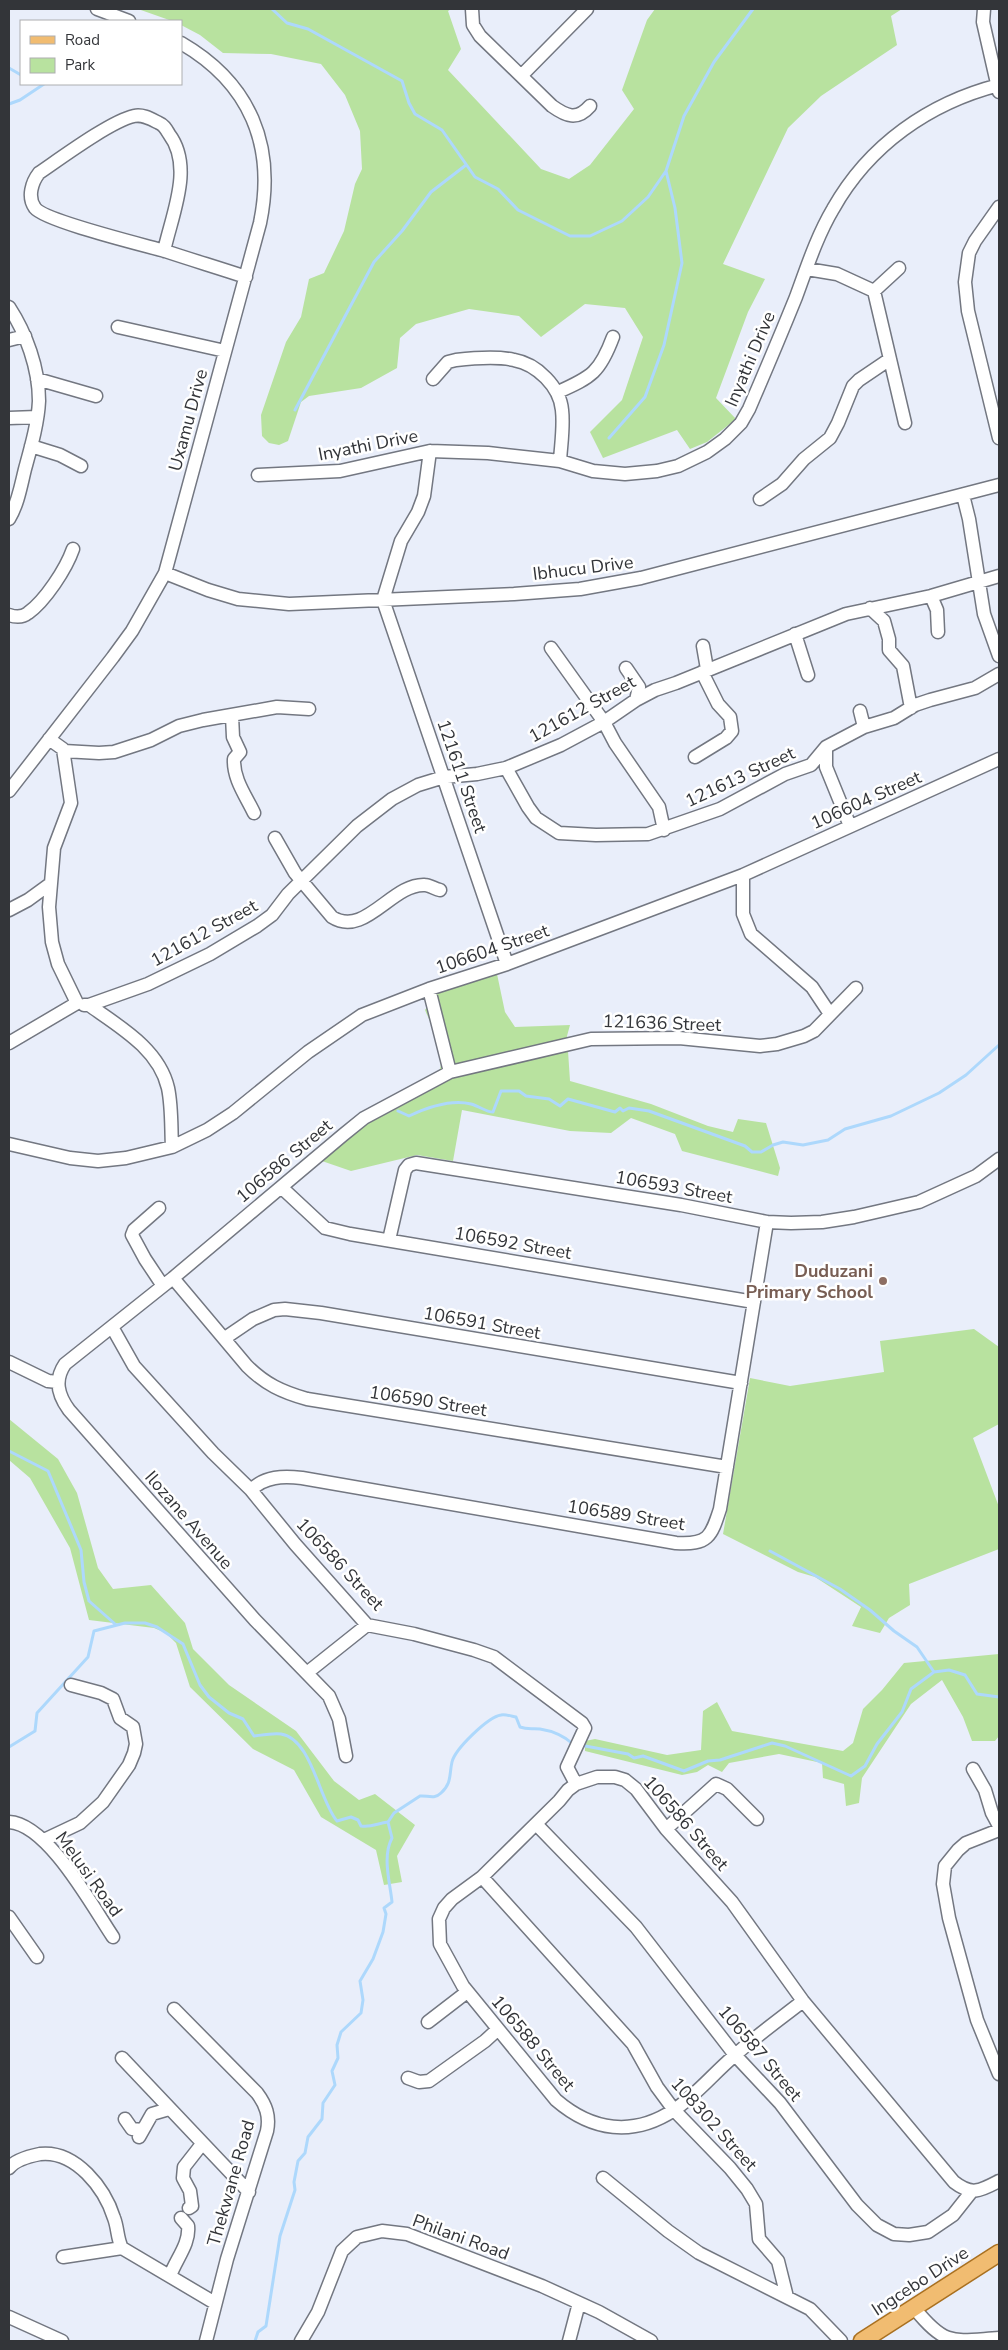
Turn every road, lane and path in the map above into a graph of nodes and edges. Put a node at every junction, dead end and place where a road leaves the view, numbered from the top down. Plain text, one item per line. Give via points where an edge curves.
1 (97, 9) edge
2 (472, 9) edge
3 (587, 9) edge
4 (984, 9) edge
5 (126, 20) edge
6 (182, 44) edge
7 (522, 75) junction
8 (999, 88) edge
9 (590, 106) dead end
10 (999, 207) edge
11 (164, 251) junction
12 (899, 268) dead end
13 (807, 269) junction
14 (246, 276) junction
15 (874, 291) junction
16 (9, 306) edge
17 (118, 326) dead end
18 (25, 336) junction
19 (613, 336) dead end
20 (9, 340) edge
21 (225, 351) junction
22 (890, 359) junction
23 (37, 379) junction
24 (433, 379) dead end
25 (558, 392) junction
26 (96, 396) dead end
27 (37, 417) junction
28 (9, 418) edge
29 (905, 423) dead end
30 (999, 438) edge
31 (31, 446) junction
32 (430, 451) junction
33 (560, 461) junction
34 (80, 466) dead end
35 (258, 475) dead end
36 (999, 485) edge
37 (963, 495) junction
38 (760, 499) dead end
39 (9, 520) edge
40 (73, 549) dead end
41 (165, 573) junction
42 (999, 576) edge
43 (979, 582) junction
44 (931, 596) junction
45 (383, 600) junction
46 (870, 608) junction
47 (9, 615) edge
48 (938, 632) dead end
49 (795, 634) junction
50 (702, 646) dead end
51 (551, 648) dead end
52 (999, 656) edge
53 (626, 668) dead end
54 (705, 671) junction
55 (999, 674) edge
56 (808, 675) dead end
57 (636, 700) junction
58 (911, 708) junction
59 (309, 709) dead end
60 (860, 711) dead end
61 (232, 716) junction
62 (604, 722) junction
63 (864, 727) junction
64 (49, 740) junction
65 (826, 746) junction
66 (64, 751) junction
67 (695, 756) dead end
68 (999, 759) edge
69 (811, 765) junction
70 (826, 767) junction
71 (506, 768) junction
72 (444, 777) junction
73 (9, 791) edge
74 (254, 812) dead end
75 (850, 826) junction
76 (664, 830) junction
77 (275, 838) dead end
78 (743, 875) junction
79 (302, 881) junction
80 (50, 884) junction
81 (440, 890) dead end
82 (9, 910) edge
83 (508, 964) junction
84 (856, 988) dead end
85 (428, 989) junction
86 (83, 1004) junction
87 (830, 1014) junction
88 (9, 1044) edge
89 (450, 1072) junction
90 (9, 1144) edge
91 (172, 1147) junction
92 (999, 1159) edge
93 (282, 1187) junction
94 (159, 1208) dead end
95 (767, 1222) junction
96 (389, 1240) junction
97 (168, 1282) junction
98 (754, 1302) junction
99 (112, 1327) junction
100 (224, 1338) junction
101 (9, 1362) edge
102 (58, 1382) junction
103 (741, 1383) junction
104 (727, 1467) junction
105 (251, 1490) junction
106 (367, 1625) junction
107 (308, 1672) junction
108 (72, 1685) dead end
109 (346, 1756) dead end
110 (973, 1769) dead end
111 (576, 1784) junction
112 (757, 1819) dead end
113 (9, 1822) edge
114 (536, 1824) junction
115 (999, 1826) edge
116 (666, 1830) junction
117 (999, 1830) edge
118 (44, 1840) junction
119 (482, 1877) junction
120 (9, 1917) edge
121 (113, 1937) dead end
122 (37, 1957) dead end
123 (467, 1992) junction
124 (803, 2001) junction
125 (174, 2009) dead end
126 (428, 2022) dead end
127 (497, 2030) junction
128 (735, 2055) junction
129 (122, 2058) dead end
130 (999, 2074) edge
131 (408, 2078) dead end
132 (159, 2098) junction
133 (169, 2109) junction
134 (674, 2110) junction
135 (152, 2114) junction
136 (125, 2119) dead end
137 (202, 2144) junction
138 (9, 2168) edge
139 (603, 2178) dead end
140 (999, 2181) edge
141 (972, 2191) junction
142 (249, 2192) junction
143 (122, 2248) junction
144 (999, 2253) edge
145 (63, 2257) dead end
146 (170, 2276) junction
147 (787, 2297) junction
148 (215, 2303) junction
149 (579, 2303) junction
150 (915, 2309) junction
151 (9, 2317) edge
152 (999, 2338) edge
153 (62, 2341) edge
154 (206, 2341) edge
155 (301, 2341) edge
156 (568, 2341) edge
157 (651, 2341) edge
158 (841, 2341) edge
159 (862, 2341) edge

1 - 5 street
2 - 7 street via 473,25 480,36
3 - 7 street
4 - 8 street via 983,22
6 - 14 street, Uxamu Drive via 217,68 238,92 250,112 263,149 264,200
7 - 9 street via 563,114 578,116
8 - 13 street, Inyathi Drive via 966,95 930,112 881,147 854,176 832,209
10 - 30 street via 969,254 965,282 968,311
11 - 11 street via 46,215 35,209 31,189 33,181 39,173 120,121 135,116 148,117 163,124 178,148 181,164
11 - 14 street
12 - 15 street
13 - 15 street via 837,274
13 - 33 street, Inyathi Drive via 749,410 725,439 678,466 657,471 625,474 593,471
14 - 21 street, Uxamu Drive
15 - 22 street
16 - 18 street
17 - 21 street
18 - 20 street
18 - 23 street
19 - 25 street via 596,371
21 - 41 street, Uxamu Drive
22 - 29 street
22 - 38 street via 853,386 830,438 804,459 782,484
23 - 26 street
23 - 27 street
24 - 25 street via 448,362 456,360 514,360 547,379
25 - 33 street via 562,409
27 - 28 street
27 - 31 street
31 - 34 street via 60,455
31 - 39 street
32 - 33 street, Inyathi Drive
32 - 35 street, Inyathi Drive via 340,471
32 - 45 street via 424,496 401,541
36 - 37 street, Ibhucu Drive
37 - 43 street
37 - 45 street, Ibhucu Drive via 641,578 580,588
40 - 47 street via 68,562 42,599 27,614
41 - 45 street, Ibhucu Drive via 208,590 261,602
41 - 64 street, Uxamu Drive via 132,631
42 - 43 street, 121612 Street
43 - 44 street, 121612 Street
43 - 52 street via 984,614
44 - 46 street, 121612 Street
44 - 48 street via 937,610
45 - 72 street, 121611 Street
46 - 49 street, 121612 Street
46 - 58 street via 884,621 889,650 904,668
49 - 54 street, 121612 Street
49 - 56 street
50 - 54 street
51 - 62 street
53 - 57 street via 639,687
54 - 57 street, 121612 Street
54 - 67 street via 718,704 730,717 732,731
55 - 58 street, 121613 Street via 975,688
57 - 62 street, 121612 Street
58 - 63 street, 121613 Street via 894,718
59 - 61 street via 277,707
60 - 63 street
61 - 66 street via 179,726 151,740 114,752
61 - 74 street via 234,737 240,752 234,759 235,769 239,785
62 - 71 street, 121612 Street via 561,745
62 - 76 street via 660,807
63 - 65 street, 121613 Street
64 - 66 street
64 - 73 street, Uxamu Drive
65 - 69 street, 121613 Street
65 - 70 street
66 - 80 street via 71,803 54,848
68 - 75 street, 106604 Street
69 - 70 street
69 - 76 street, 121613 Street via 785,774 720,809
70 - 75 street
71 - 72 street, 121612 Street
71 - 76 street, 121613 Street via 536,818 559,833 596,836 648,834
72 - 79 street, 121612 Street via 418,785 369,815
72 - 83 street, 121611 Street
75 - 78 street, 106604 Street
77 - 79 street via 286,861
78 - 83 street, 106604 Street
78 - 87 street via 742,914 751,934 807,982
79 - 81 street via 332,917 341,921 362,918 413,888 424,885
79 - 86 street, 121612 Street via 272,915 216,950 148,984
80 - 82 street
80 - 86 street via 52,942 58,964
83 - 85 street, 106604 Street
84 - 87 street, 121636 Street
85 - 89 street
85 - 91 street, 106604 Street via 350,1021 233,1113
86 - 88 street, 121612 Street
86 - 91 street via 132,1037 158,1065 169,1098
87 - 89 street, 121636 Street via 814,1031 777,1044 760,1046 680,1038 591,1039
89 - 93 street, 106586 Street via 364,1118
90 - 91 street, 106604 Street via 98,1161
92 - 95 street, 106593 Street via 976,1176 919,1202 822,1222
93 - 96 street, 106592 Street via 325,1228
93 - 97 street, 106586 Street
94 - 97 street, 106590 Street via 132,1235 145,1260
95 - 96 street, 106593 Street via 672,1203 416,1163 405,1170
95 - 98 street, 106589 Street
96 - 98 street, 106592 Street
97 - 99 street, 106586 Street
97 - 100 street, 106590 Street
98 - 103 street, 106589 Street
99 - 102 street via 65,1364
99 - 105 street, 106586 Street via 134,1366
100 - 103 street, 106591 Street via 265,1313 285,1309
100 - 104 street, 106590 Street via 260,1379 280,1391 307,1399
101 - 102 street via 48,1381
102 - 107 street, Ilozane Avenue via 59,1392 69,1410 242,1606
103 - 104 street, 106589 Street
104 - 105 street, 106589 Street via 714,1528 708,1538 692,1544 287,1476 270,1478
105 - 106 street, 106586 Street
106 - 107 street
106 - 111 street, 106586 Street via 414,1634 494,1657 582,1723 585,1728 567,1767
107 - 109 street, Ilozane Avenue via 329,1696 335,1709
108 - 118 street via 113,1699 120,1718 133,1727 136,1744 129,1765 92,1814
110 - 115 street
111 - 114 street, 106588 Street
111 - 116 street, 106586 Street via 597,1777 625,1780 636,1789
112 - 116 street via 727,1789 716,1784
113 - 118 street, Melusi Road via 27,1826
114 - 119 street, 106588 Street
114 - 128 street, 106587 Street via 636,1927
116 - 124 street, 106586 Street via 732,1902
117 - 130 street via 958,1850 945,1866 942,1884 976,2020
118 - 121 street, Melusi Road
119 - 123 street, 106588 Street via 452,1899 439,1919 440,1944
119 - 134 street, 108302 Street via 633,2044 653,2081
120 - 122 street
123 - 126 street
123 - 127 street, 106588 Street
124 - 128 street, 106588 Street
124 - 141 street, 106586 Street via 954,2182
125 - 142 street, Thekwane Road via 250,2085 267,2108 267,2131
127 - 131 street via 429,2081
127 - 134 street, 106588 Street via 556,2100 582,2118 602,2126 635,2127
128 - 134 street, 106588 Street
128 - 141 street, 106587 Street via 780,2103 857,2205 877,2225 894,2234 928,2232 953,2215
129 - 132 street
132 - 133 street
132 - 135 street
133 - 135 street
133 - 137 street
134 - 147 street, 108302 Street via 730,2168 755,2200 759,2239 778,2261
135 - 136 street via 140,2134
137 - 142 street
137 - 146 street via 184,2167 183,2178 190,2191 192,2206 185,2213 188,2241
138 - 143 street via 32,2155 47,2154 64,2158 91,2177 107,2198
139 - 147 street via 700,2253
140 - 141 street
142 - 148 street, Thekwane Road
143 - 145 street
143 - 146 street
144 - 150 main road, Ingcebo Drive
146 - 148 street
147 - 158 street via 815,2312
148 - 154 street, Thekwane Road
149 - 155 street, Philani Road via 407,2234 373,2232 358,2237 342,2251 318,2312
149 - 156 street
149 - 157 street, Philani Road
150 - 152 street via 929,2326 954,2341
150 - 159 main road, Ingcebo Drive
151 - 153 street

